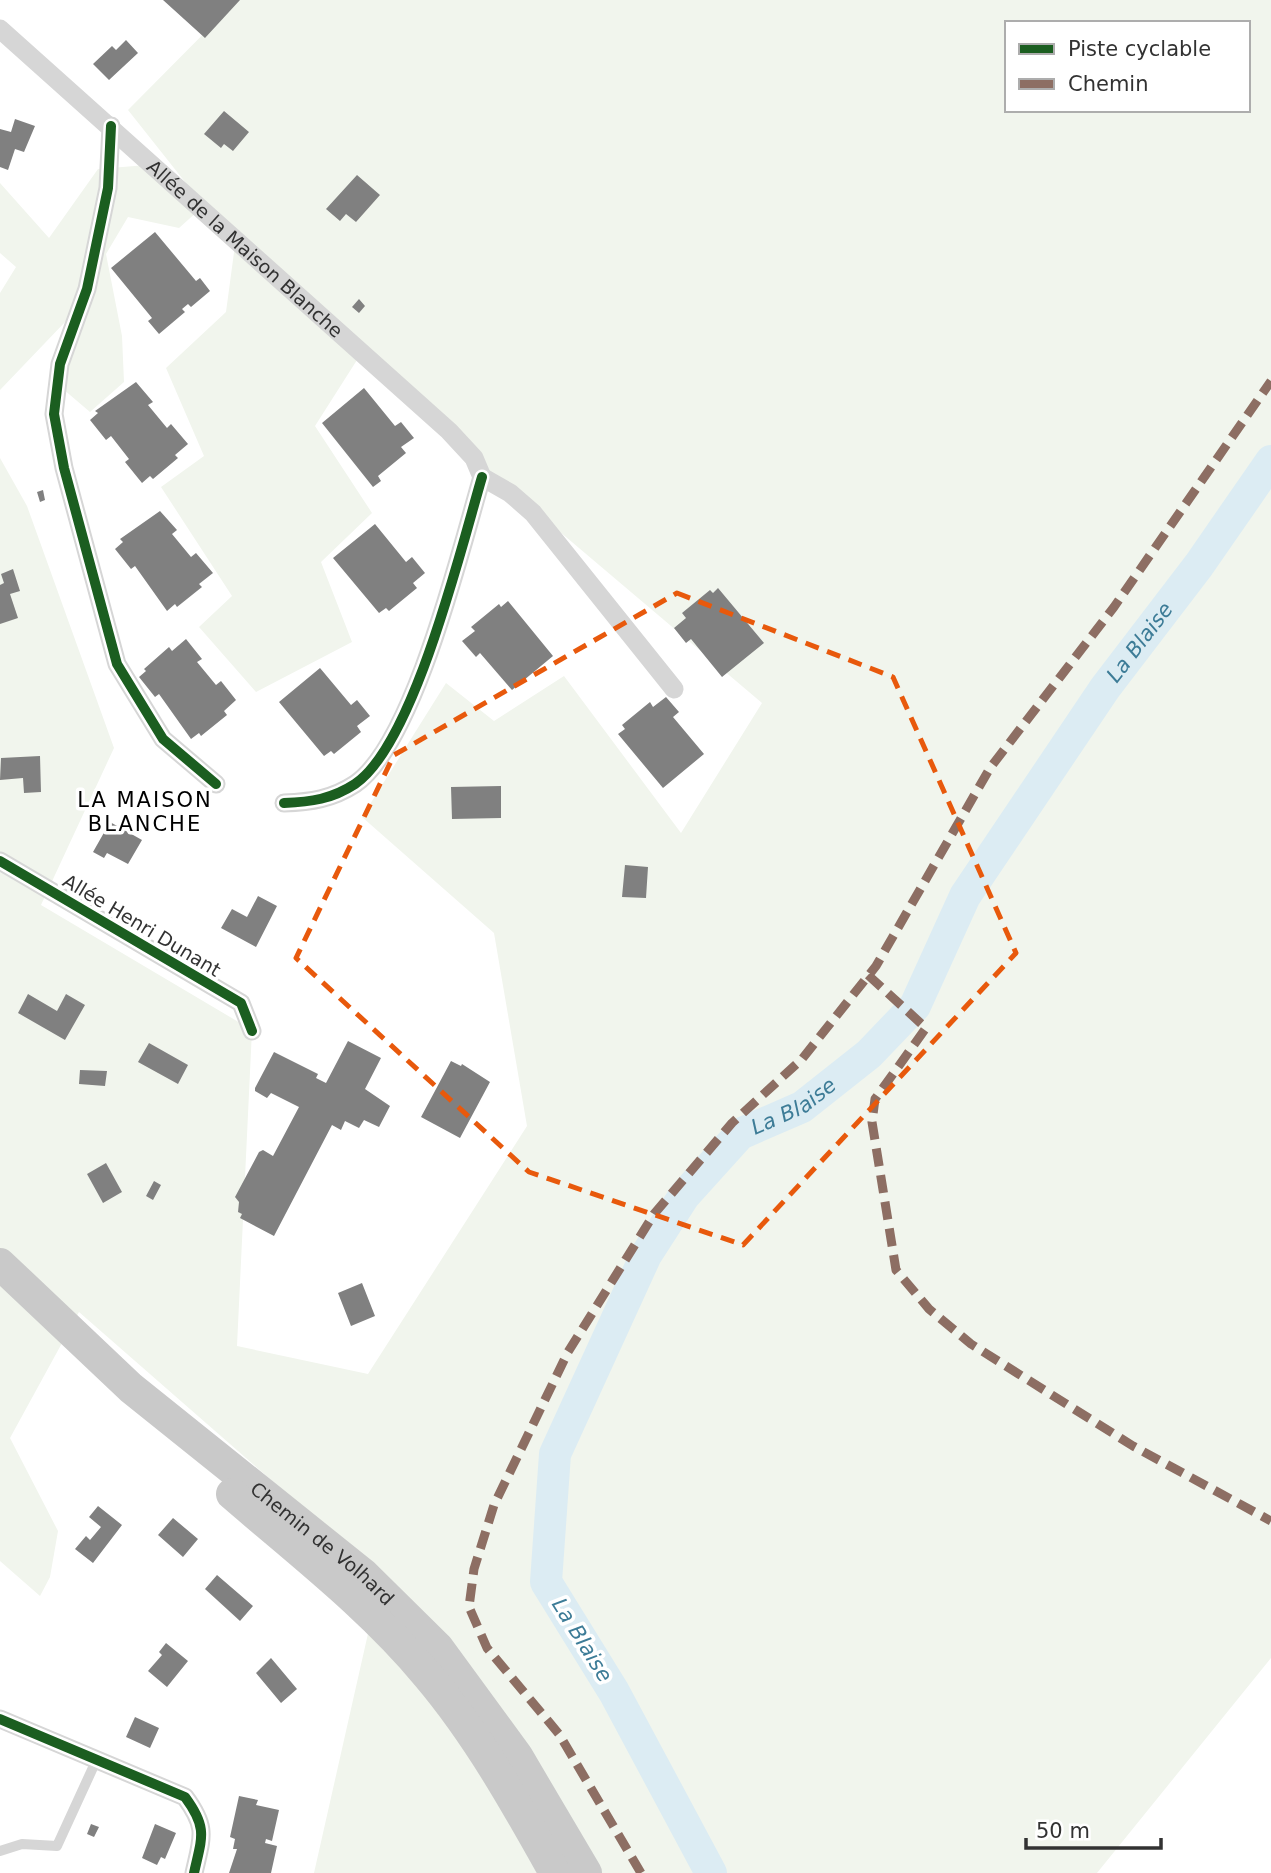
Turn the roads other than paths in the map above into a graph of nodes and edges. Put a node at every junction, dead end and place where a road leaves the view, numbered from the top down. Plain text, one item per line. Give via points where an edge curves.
1 (0, 29) edge
2 (111, 126) junction
3 (482, 477) junction
4 (674, 689) dead end
5 (216, 784) dead end
6 (284, 803) dead end
7 (0, 861) edge
8 (252, 1031) dead end
9 (0, 1264) edge
10 (0, 1290) edge
11 (0, 1719) edge
12 (96, 1761) junction
13 (0, 1851) edge
14 (194, 1873) edge
15 (555, 1873) edge
16 (586, 1873) edge

1 - 2 street, Allée de la Maison Blanche
2 - 3 street, Allée de la Maison Blanche via 449,431 474,458
2 - 5 street via 108,188 87,289 60,363 54,414 117,664 163,739
3 - 4 street via 510,492 533,513
3 - 6 street via 426,663 381,758 356,783 320,802
7 - 8 street, Allée Henri Dunant via 241,1003
9 - 16 main road, Chemin de Volhard via 131,1388 363,1574 429,1639 517,1756
10 - 15 main road, Chemin de Volhard via 93,1378 388,1632 428,1676 476,1742
11 - 12 street
12 - 13 lane via 57,1846 22,1844
12 - 14 street via 185,1797 200,1817 202,1839

